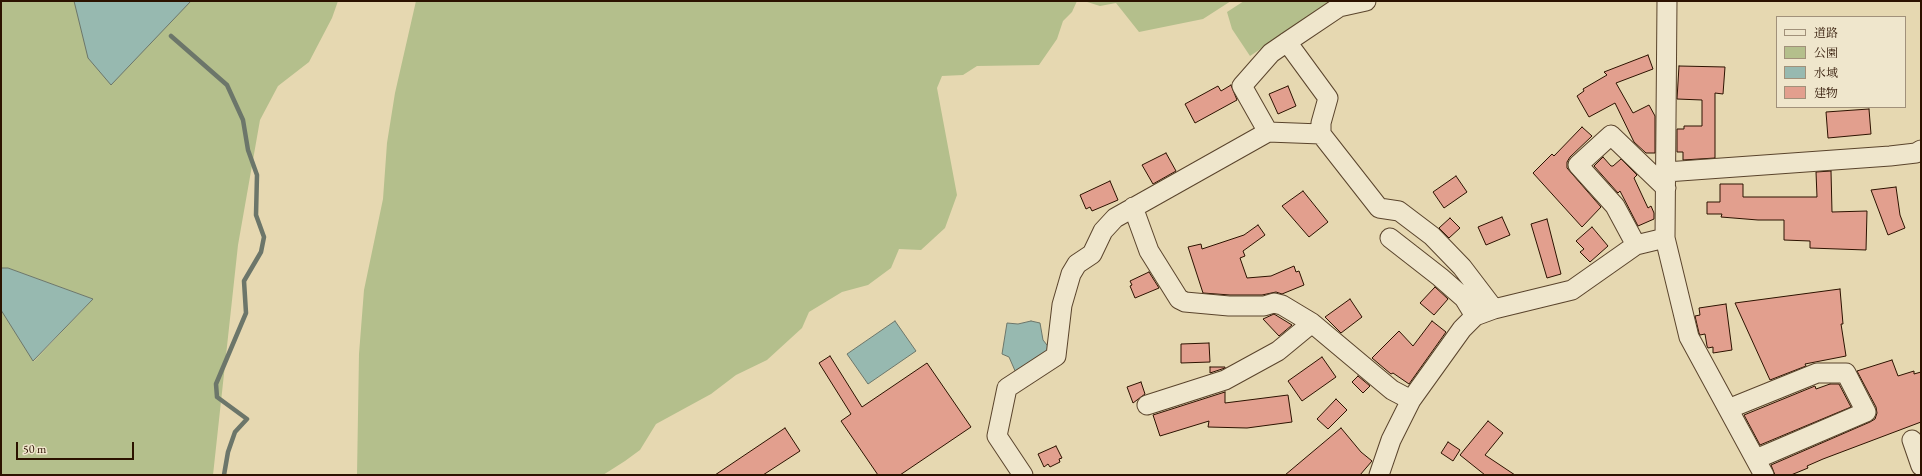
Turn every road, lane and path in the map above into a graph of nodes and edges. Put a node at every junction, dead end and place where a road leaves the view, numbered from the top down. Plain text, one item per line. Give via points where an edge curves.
1 (1366, 1) edge
2 (1667, 1) edge
3 (1288, 42) junction
4 (1268, 132) junction
5 (1321, 134) junction
6 (1921, 150) edge
7 (1666, 180) junction
8 (1133, 207) junction
9 (1390, 238) dead end
10 (1665, 238) junction
11 (1636, 245) junction
12 (1494, 309) junction
13 (1475, 316) junction
14 (1312, 323) junction
15 (1411, 400) junction
16 (1147, 405) dead end
17 (1728, 409) junction
18 (1912, 440) dead end
19 (1921, 466) edge
20 (1760, 467) edge
21 (1023, 475) edge
22 (1379, 475) edge

1 - 3 street via 1339,7
2 - 7 street
3 - 4 street via 1271,53 1242,86
3 - 5 street via 1328,98 1321,123
4 - 5 street
4 - 8 street
5 - 12 street via 1379,208 1399,212 1432,236 1462,267
6 - 7 street via 1916,153
7 - 10 street
7 - 11 street via 1611,135 1578,165 1615,206
8 - 14 street via 1149,251 1179,299 1184,302 1228,306 1264,306 1274,303
8 - 21 street via 1115,218 1103,231 1092,254 1077,264 1071,274 1062,305 1056,356 1007,388 997,436
9 - 13 street via 1464,298
10 - 11 street
10 - 17 street via 1689,338
11 - 12 street via 1572,290
12 - 13 street
13 - 15 street via 1462,329
14 - 15 street via 1392,390
14 - 16 street via 1278,351 1225,380
15 - 22 street via 1391,440
17 - 20 street
17 - 20 street via 1817,373 1846,373 1866,412
18 - 19 street

